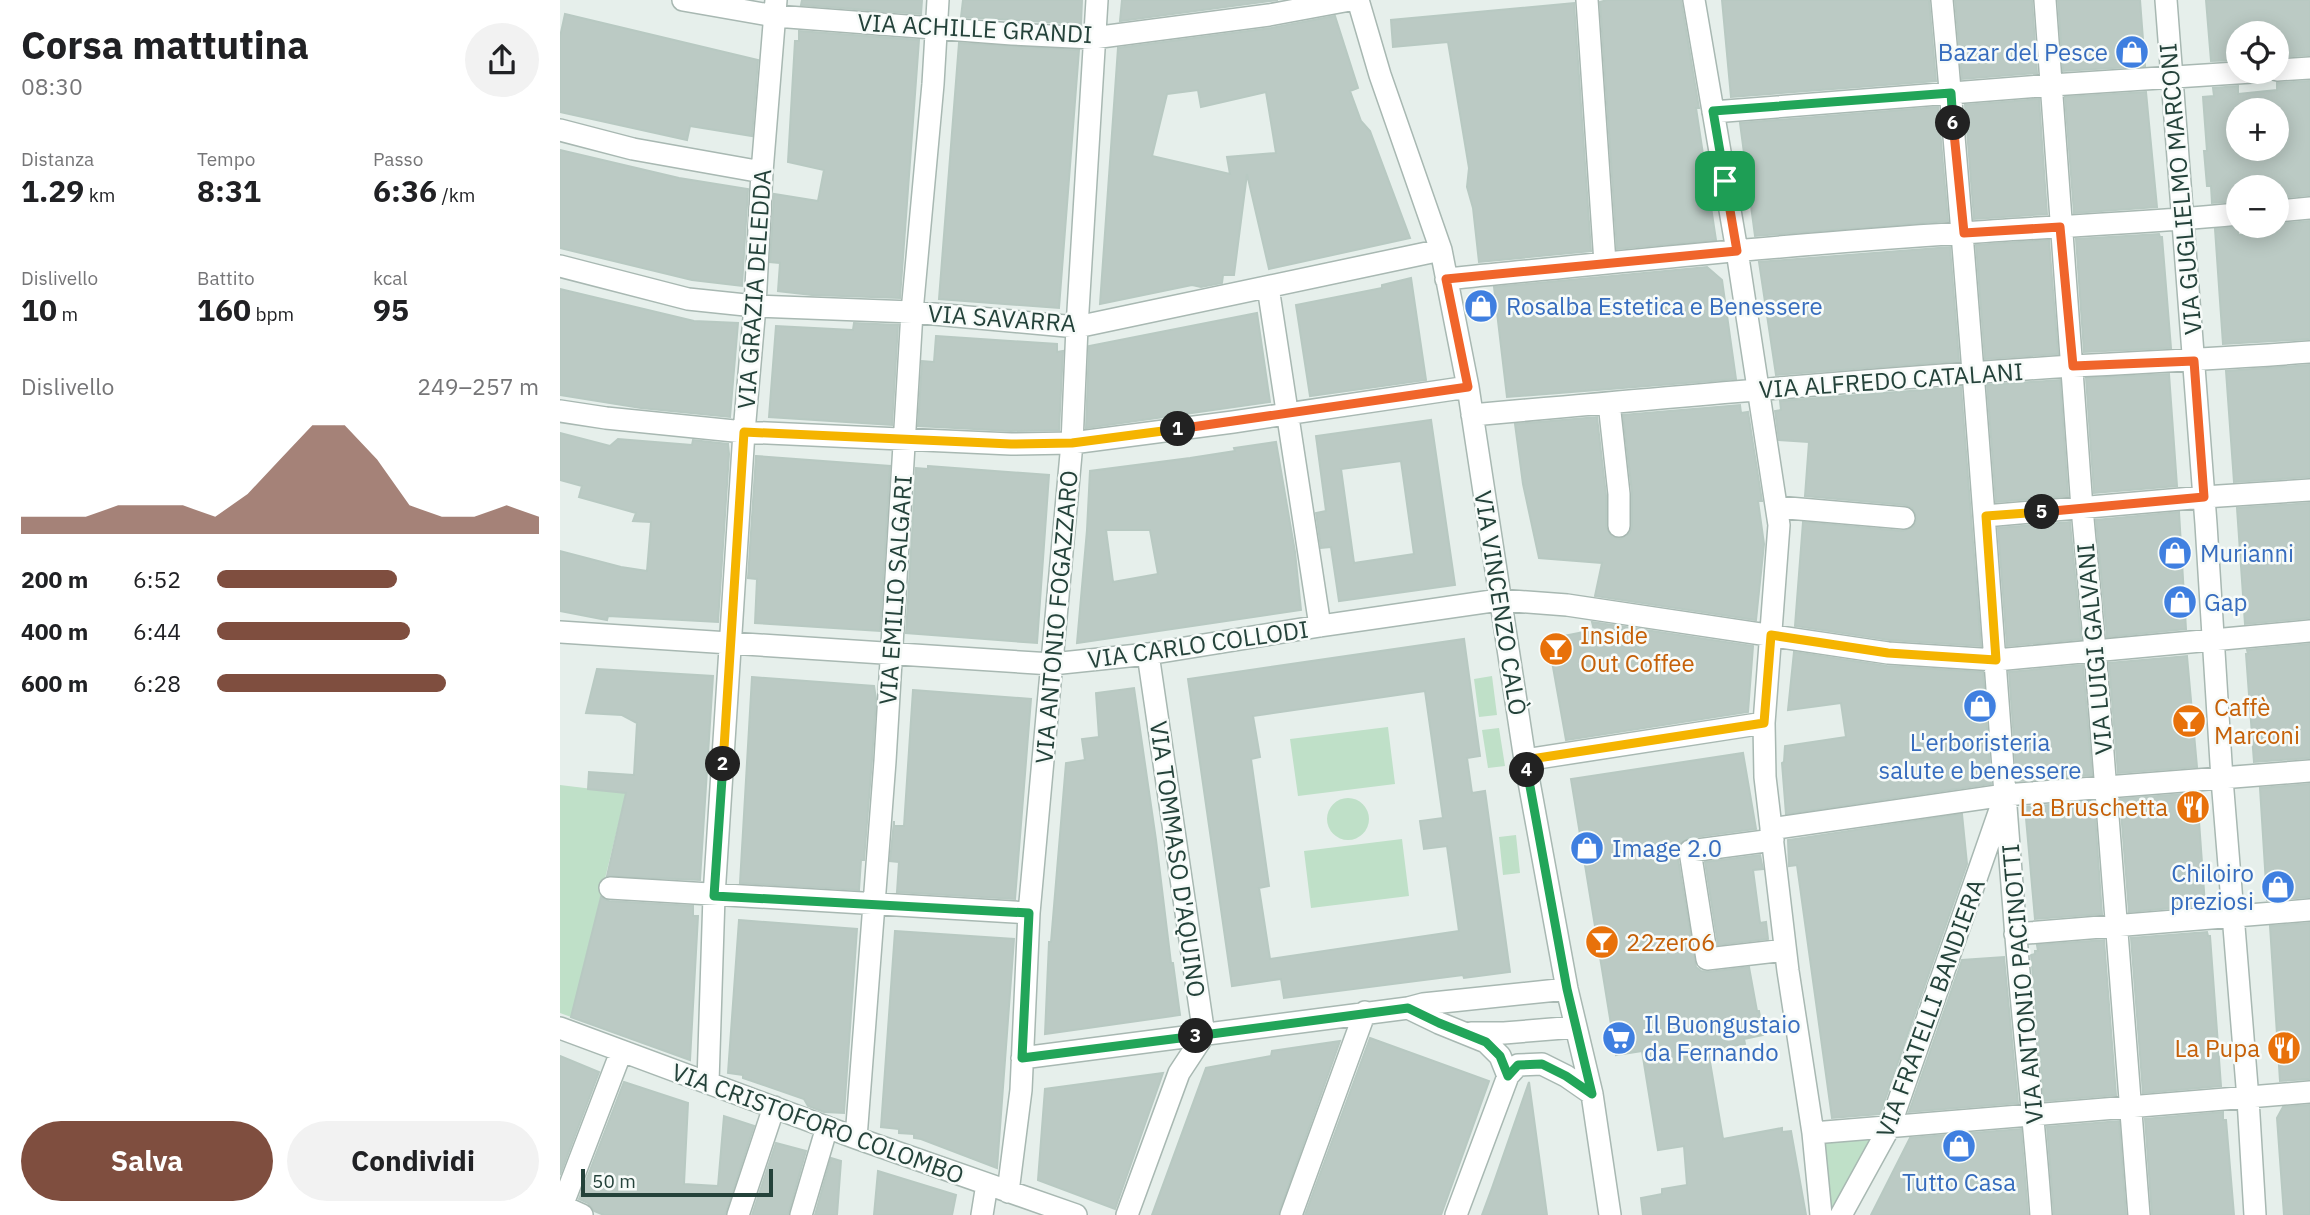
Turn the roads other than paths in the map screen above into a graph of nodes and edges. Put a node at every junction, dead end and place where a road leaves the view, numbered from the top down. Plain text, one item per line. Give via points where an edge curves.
1 (683, 0) edge
2 (938, 0) edge
3 (1097, 0) edge
4 (1350, 0) edge
5 (1358, 0) edge
6 (1587, 0) edge
7 (1694, 0) edge
8 (1942, 0) edge
9 (2045, 0) edge
10 (2166, 0) edge
11 (776, 8) edge
12 (936, 27) junction
13 (1093, 38) junction
14 (2310, 68) edge
15 (2289, 69) edge
16 (2226, 74) edge
17 (2171, 78) junction
18 (2052, 85) junction
19 (1951, 93) junction
20 (1713, 111) junction
21 (560, 130) edge
22 (762, 172) junction
23 (2310, 208) edge
24 (2289, 210) edge
25 (2226, 215) edge
26 (2181, 220) junction
27 (2060, 227) junction
28 (1964, 233) junction
29 (1441, 250) junction
30 (1737, 251) junction
31 (1605, 263) junction
32 (560, 266) edge
33 (1446, 279) junction
34 (1268, 287) junction
35 (755, 306) junction
36 (912, 312) junction
37 (1077, 327) junction
38 (2310, 352) edge
39 (2194, 361) junction
40 (2073, 366) junction
41 (1974, 374) junction
42 (1468, 387) junction
43 (1758, 390) junction
44 (1609, 403) junction
45 (560, 411) edge
46 (1288, 414) junction
47 (1472, 415) junction
48 (744, 432) junction
49 (905, 438) junction
50 (1072, 443) junction
51 (2310, 490) edge
52 (2204, 497) junction
53 (1777, 507) junction
54 (2082, 508) junction
55 (1986, 516) junction
56 (1904, 518) dead end
57 (1619, 526) dead end
58 (1499, 600) junction
59 (1320, 626) junction
60 (2310, 631) edge
61 (560, 632) edge
62 (1771, 635) junction
63 (2214, 639) junction
64 (732, 644) junction
65 (2095, 650) junction
66 (890, 653) junction
67 (1148, 654) junction
68 (1996, 660) junction
69 (1052, 664) junction
70 (1764, 723) junction
71 (1525, 760) junction
72 (2310, 771) edge
73 (2222, 779) junction
74 (2104, 786) junction
75 (2005, 795) junction
76 (1772, 835) junction
77 (610, 888) dead end
78 (714, 896) junction
79 (874, 905) junction
80 (2310, 910) edge
81 (1029, 913) junction
82 (2234, 916) junction
83 (2116, 925) junction
84 (2015, 934) junction
85 (1785, 950) junction
86 (1567, 989) junction
87 (1408, 1008) junction
88 (1365, 1012) junction
89 (1576, 1027) junction
90 (560, 1028) edge
91 (1469, 1033) junction
92 (1204, 1035) junction
93 (621, 1052) junction
94 (1022, 1058) junction
95 (1508, 1076) junction
96 (708, 1082) junction
97 (2310, 1092) edge
98 (1592, 1094) junction
99 (2248, 1099) junction
100 (774, 1107) junction
101 (2131, 1108) junction
102 (2035, 1116) junction
103 (1890, 1126) junction
104 (827, 1127) junction
105 (1813, 1133) junction
106 (856, 1138) junction
107 (987, 1184) junction
108 (1008, 1192) junction
109 (561, 1209) edge
110 (582, 1215) edge
111 (738, 1215) edge
112 (802, 1215) edge
113 (982, 1215) edge
114 (1076, 1215) edge
115 (1126, 1215) edge
116 (1291, 1215) edge
117 (1456, 1215) edge
118 (1610, 1215) edge
119 (1821, 1215) edge
120 (1841, 1215) edge
121 (2042, 1215) edge
122 (2140, 1215) edge
123 (2255, 1215) edge

1 - 11 street, VIA ACHILLE GRANDI
2 - 12 street, VIA EMILIO SALGARI
3 - 13 street, VIA ANTONIO FOGAZZARO
4 - 13 street, VIA ACHILLE GRANDI
5 - 29 street, VIA VINCENZO CALÒ
6 - 31 street
7 - 20 street
8 - 19 street, VIA ANTONIO PACINOTTI
9 - 18 street, VIA LUIGI GALVANI
10 - 17 street, VIA GUGLIELMO MARCONI
11 - 12 street, VIA ACHILLE GRANDI
11 - 22 street, VIA GRAZIA DELEDDA
12 - 13 street, VIA ACHILLE GRANDI
12 - 36 street, VIA EMILIO SALGARI
13 - 37 street, VIA ANTONIO FOGAZZARO
14 - 15 street
16 - 17 street
17 - 18 street
17 - 26 street, VIA GUGLIELMO MARCONI
18 - 19 street
18 - 27 street, VIA LUIGI GALVANI
19 - 20 street
19 - 28 street, VIA ANTONIO PACINOTTI
20 - 30 street
21 - 22 street via 633,149
22 - 35 street, VIA GRAZIA DELEDDA
23 - 24 street
25 - 26 street
26 - 27 street
26 - 39 street, VIA GUGLIELMO MARCONI
27 - 28 street
27 - 40 street, VIA LUIGI GALVANI
28 - 30 street
28 - 41 street, VIA ANTONIO PACINOTTI
29 - 33 street, VIA VINCENZO CALÒ
29 - 34 street, VIA SAVARRA
30 - 31 street
30 - 43 street
31 - 33 street
32 - 35 street, VIA SAVARRA via 688,299
33 - 42 street, VIA VINCENZO CALÒ
34 - 37 street, VIA SAVARRA
34 - 46 street
35 - 36 street, VIA SAVARRA
35 - 48 street, VIA GRAZIA DELEDDA
36 - 37 street, VIA SAVARRA
36 - 49 street, VIA EMILIO SALGARI
37 - 50 street, VIA ANTONIO FOGAZZARO
38 - 39 street, VIA ALFREDO CATALANI
39 - 40 street, VIA ALFREDO CATALANI
39 - 52 street, VIA GUGLIELMO MARCONI
40 - 41 street, VIA ALFREDO CATALANI
40 - 54 street, VIA LUIGI GALVANI
41 - 43 street, VIA ALFREDO CATALANI
41 - 55 street, VIA ANTONIO PACINOTTI
42 - 46 street
42 - 47 street, VIA VINCENZO CALÒ
43 - 44 street, VIA ALFREDO CATALANI
43 - 53 street
44 - 47 street, VIA ALFREDO CATALANI
44 - 57 street
45 - 48 street
46 - 50 street
46 - 59 street
47 - 58 street, VIA VINCENZO CALÒ
48 - 49 street
48 - 64 street, VIA GRAZIA DELEDDA
49 - 50 street
49 - 66 street, VIA EMILIO SALGARI
50 - 69 street, VIA ANTONIO FOGAZZARO
51 - 52 street
52 - 54 street
52 - 63 street, VIA GUGLIELMO MARCONI
53 - 56 street
53 - 62 street
54 - 55 street
54 - 65 street, VIA LUIGI GALVANI
55 - 68 street, VIA ANTONIO PACINOTTI
58 - 59 street, VIA CARLO COLLODI
58 - 62 street, VIA CARLO COLLODI via 1567,605
58 - 71 street, VIA VINCENZO CALÒ
59 - 67 street, VIA CARLO COLLODI
60 - 63 street, VIA CARLO COLLODI
61 - 64 street, VIA CARLO COLLODI
62 - 68 street, VIA CARLO COLLODI via 1888,653
62 - 70 street
63 - 65 street, VIA CARLO COLLODI
63 - 73 street, VIA GUGLIELMO MARCONI
64 - 66 street, VIA CARLO COLLODI
64 - 78 street, VIA GRAZIA DELEDDA
65 - 68 street, VIA CARLO COLLODI
65 - 74 street, VIA LUIGI GALVANI
66 - 69 street, VIA CARLO COLLODI
66 - 79 street, VIA EMILIO SALGARI
67 - 69 street, VIA CARLO COLLODI
67 - 92 street, VIA TOMMASO D'AQUINO
68 - 75 street, VIA ANTONIO PACINOTTI
69 - 81 street, VIA ANTONIO FOGAZZARO
70 - 71 street
70 - 76 street
71 - 86 street, VIA VINCENZO CALÒ
72 - 73 street
73 - 74 street
73 - 82 street, VIA GUGLIELMO MARCONI
74 - 75 street
74 - 83 street, VIA LUIGI GALVANI
75 - 76 street
75 - 84 street, VIA ANTONIO PACINOTTI
75 - 103 street, VIA FRATELLI BANDIERA
76 - 85 street
76 - 85 street via 1690,851 1707,958
77 - 78 street
78 - 79 street
78 - 96 street, VIA GRAZIA DELEDDA
79 - 81 street
79 - 106 street, VIA EMILIO SALGARI
80 - 82 street
81 - 94 street, VIA ANTONIO FOGAZZARO
82 - 83 street
82 - 99 street, VIA GUGLIELMO MARCONI
83 - 84 street
83 - 101 street, VIA LUIGI GALVANI
84 - 102 street, VIA ANTONIO PACINOTTI
85 - 105 street
86 - 87 street
86 - 89 street, VIA VINCENZO CALÒ
87 - 88 street
87 - 91 street
88 - 92 street
88 - 116 street
89 - 91 street
89 - 98 street, VIA VINCENZO CALÒ
90 - 93 street, VIA CRISTOFORO COLOMBO
91 - 95 street via 1500,1056
92 - 94 street
92 - 115 street via 1179,1073
93 - 96 street, VIA CRISTOFORO COLOMBO
93 - 109 street
94 - 108 street, VIA ANTONIO FOGAZZARO
95 - 98 street via 1518,1065 1542,1064
95 - 117 street
96 - 100 street, VIA CRISTOFORO COLOMBO
97 - 99 street
98 - 118 street, VIA VINCENZO CALÒ
99 - 101 street
99 - 123 street, VIA GUGLIELMO MARCONI
100 - 104 street, VIA CRISTOFORO COLOMBO
100 - 111 street
101 - 102 street
101 - 122 street, VIA LUIGI GALVANI
102 - 103 street
102 - 121 street, VIA ANTONIO PACINOTTI
103 - 105 street
103 - 120 street, VIA FRATELLI BANDIERA
104 - 106 street, VIA CRISTOFORO COLOMBO
104 - 112 street
105 - 119 street
106 - 107 street, VIA CRISTOFORO COLOMBO
107 - 108 street, VIA CRISTOFORO COLOMBO
107 - 113 street
108 - 114 street, VIA CRISTOFORO COLOMBO
109 - 110 street

